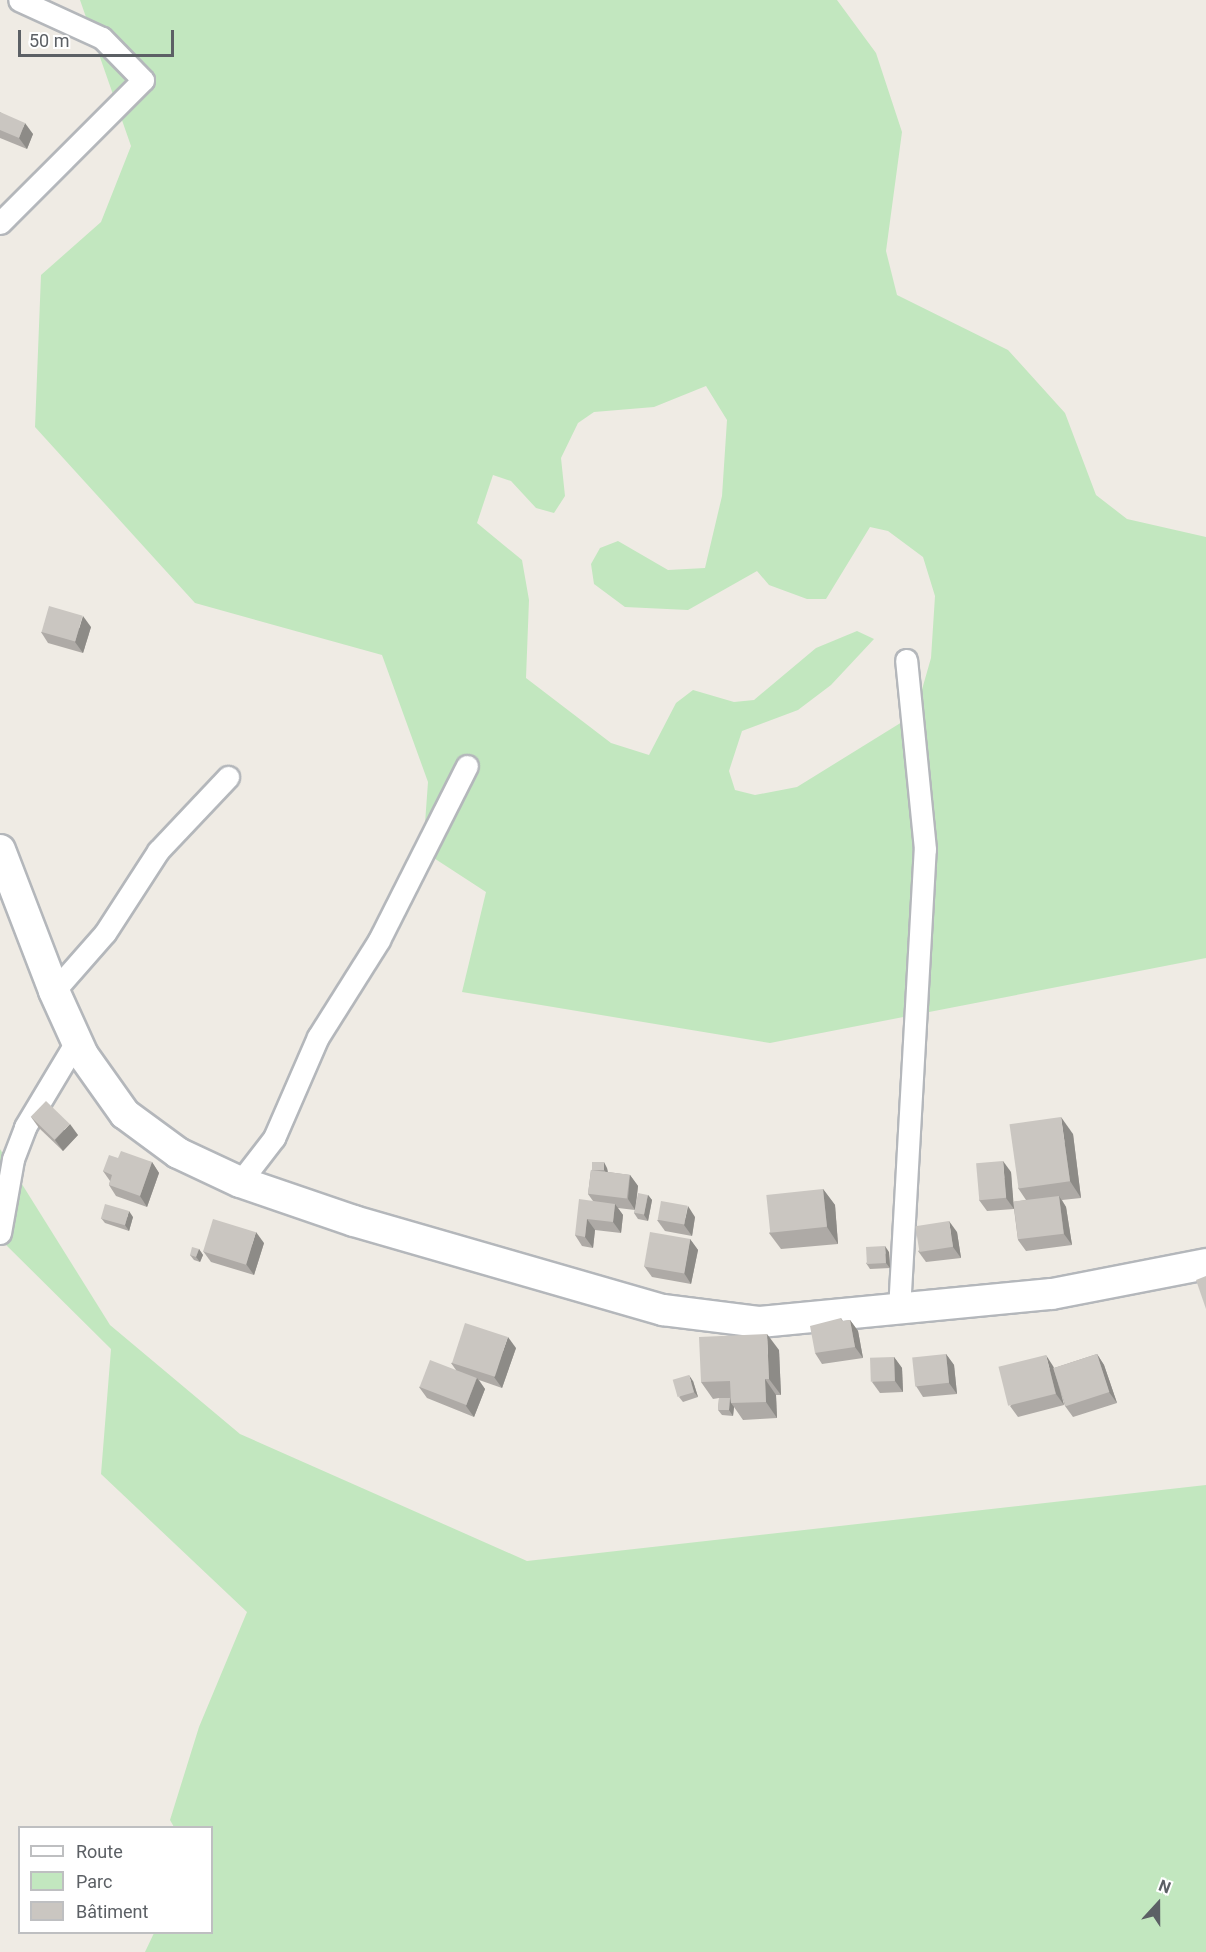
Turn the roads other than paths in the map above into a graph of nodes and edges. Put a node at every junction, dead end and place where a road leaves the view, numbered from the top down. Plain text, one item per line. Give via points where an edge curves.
1 (19, 0) edge
2 (0, 224) edge
3 (906, 660) dead end
4 (466, 766) dead end
5 (228, 777) dead end
6 (0, 850) edge
7 (54, 991) junction
8 (77, 1040) junction
9 (240, 1182) junction
10 (0, 1233) edge
11 (1206, 1264) edge
12 (899, 1310) junction

1 - 2 street via 102,38 144,80
3 - 12 street via 925,849
4 - 9 street via 379,940 318,1037 274,1138
5 - 7 street via 159,851 105,933
6 - 7 street
7 - 8 street
8 - 9 street via 125,1114 178,1153
8 - 10 street via 25,1127 13,1159
9 - 12 street via 354,1221 663,1310 760,1322
11 - 12 street via 1052,1294

